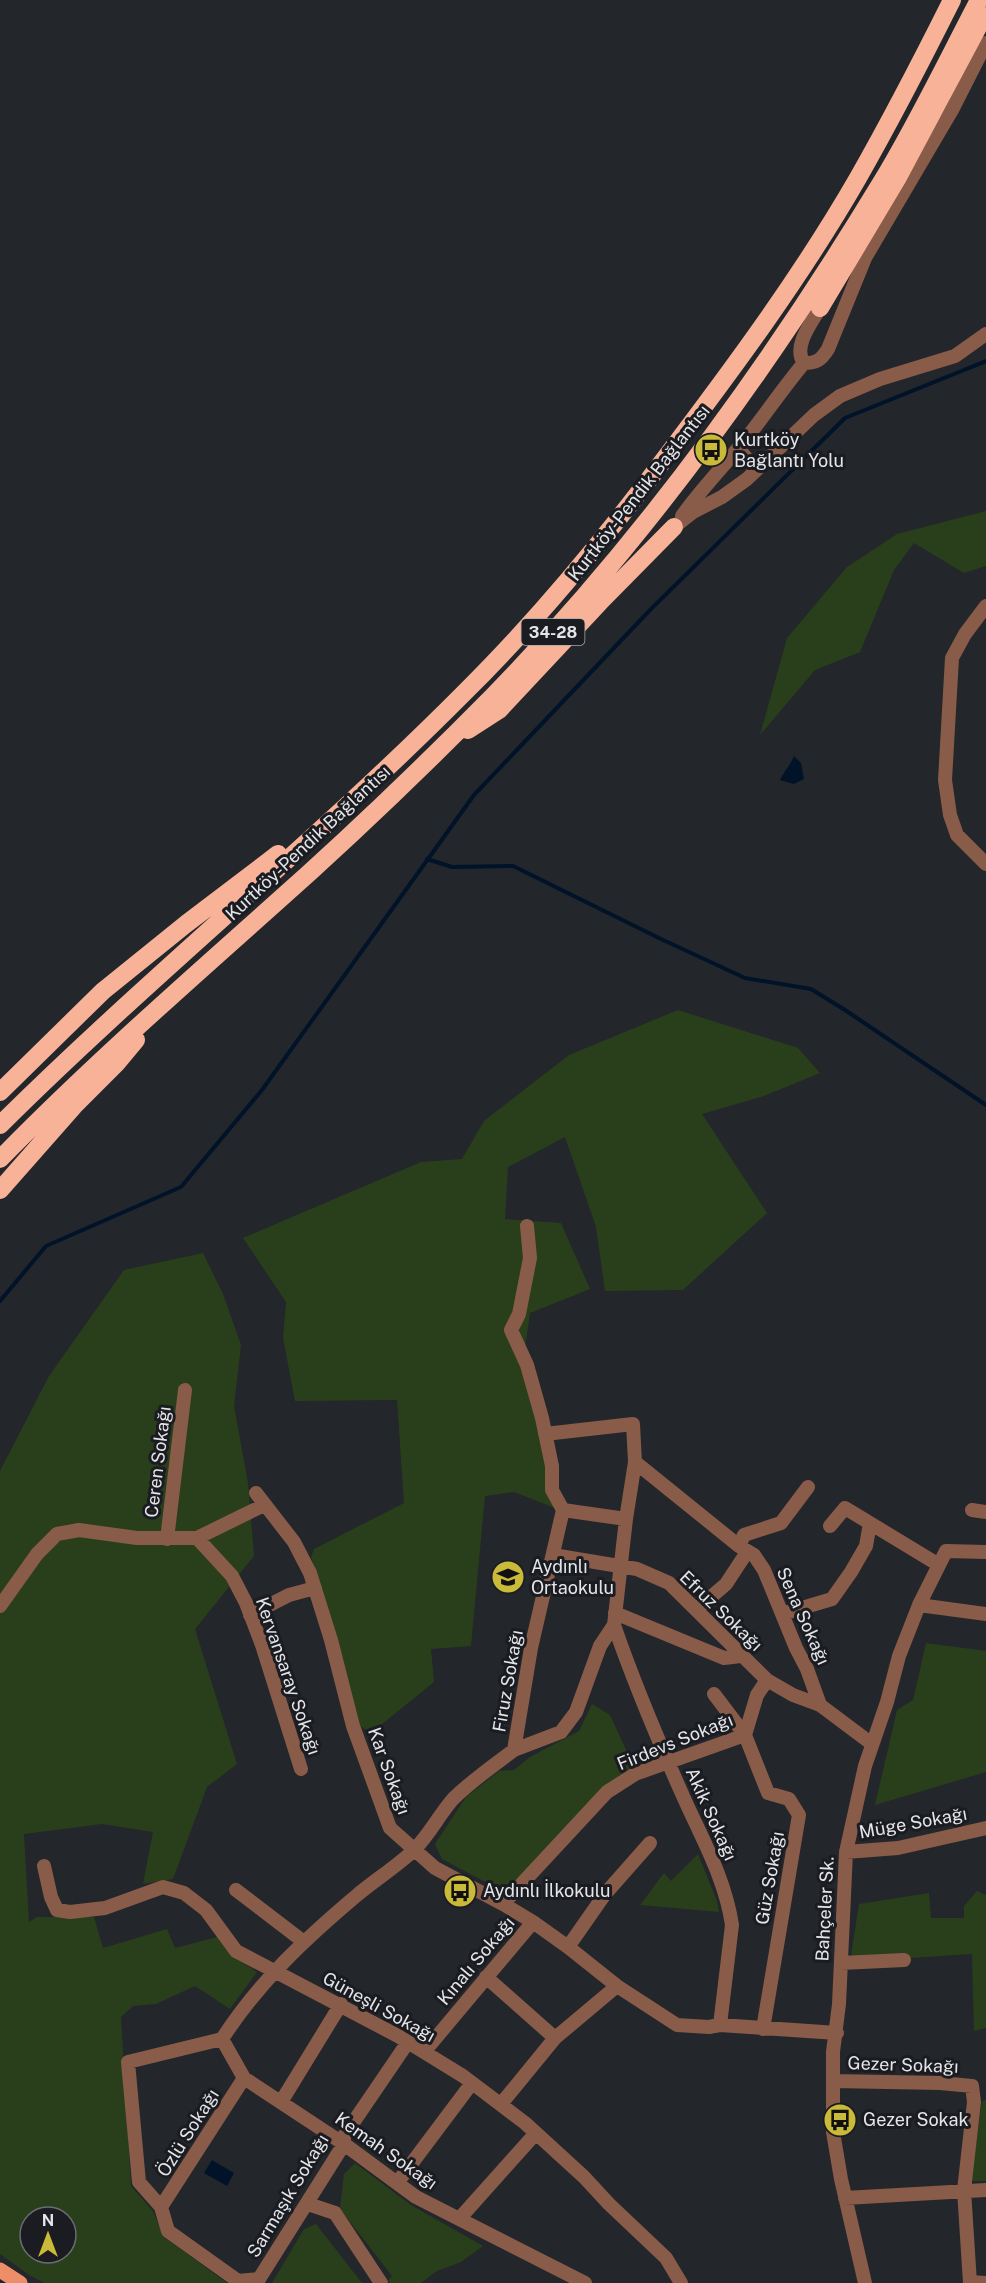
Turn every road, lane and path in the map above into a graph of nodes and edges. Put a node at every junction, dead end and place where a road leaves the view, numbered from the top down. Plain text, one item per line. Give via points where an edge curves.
1 (951, 0) edge
2 (979, 0) edge
3 (986, 13) edge
4 (986, 43) edge
5 (820, 308) joint
6 (986, 334) edge
7 (804, 363) junction
8 (738, 448) junction
9 (756, 470) junction
10 (674, 527) junction
11 (986, 606) edge
12 (445, 743) junction
13 (353, 801) junction
14 (986, 864) edge
15 (180, 988) junction
16 (0, 1092) edge
17 (0, 1125) edge
18 (0, 1159) edge
19 (0, 1190) edge
20 (527, 1226) dead end
21 (184, 1390) dead end
22 (545, 1434) junction
23 (635, 1462) junction
24 (808, 1487) dead end
25 (256, 1493) dead end
26 (264, 1505) junction
27 (562, 1510) junction
28 (626, 1519) junction
29 (870, 1523) junction
30 (830, 1526) dead end
31 (197, 1538) junction
32 (167, 1539) junction
33 (743, 1549) junction
34 (986, 1552) edge
35 (553, 1555) junction
36 (620, 1565) junction
37 (939, 1565) junction
38 (315, 1588) junction
39 (919, 1605) junction
40 (0, 1606) edge
41 (696, 1610) junction
42 (782, 1614) junction
43 (986, 1614) edge
44 (250, 1615) junction
45 (615, 1619) junction
46 (741, 1656) junction
47 (767, 1680) junction
48 (714, 1694) dead end
49 (820, 1705) junction
50 (745, 1735) junction
51 (872, 1744) junction
52 (514, 1750) junction
53 (668, 1762) junction
54 (301, 1769) dead end
55 (986, 1828) edge
56 (650, 1843) dead end
57 (414, 1850) junction
58 (846, 1852) junction
59 (44, 1866) dead end
60 (236, 1890) dead end
61 (503, 1904) junction
62 (532, 1922) junction
63 (304, 1942) junction
64 (568, 1947) junction
65 (904, 1960) dead end
66 (841, 1963) junction
67 (274, 1970) junction
68 (486, 1977) junction
69 (617, 1986) junction
70 (341, 2004) junction
71 (720, 2025) junction
72 (763, 2029) junction
73 (837, 2033) junction
74 (555, 2038) junction
75 (222, 2039) junction
76 (408, 2042) junction
77 (424, 2052) junction
78 (244, 2078) junction
79 (833, 2081) junction
80 (472, 2083) junction
81 (281, 2103) junction
82 (501, 2104) junction
83 (536, 2133) junction
84 (344, 2144) junction
85 (398, 2183) junction
86 (964, 2190) junction
87 (986, 2190) edge
88 (845, 2198) junction
89 (308, 2204) junction
90 (162, 2207) junction
91 (460, 2218) junction
92 (0, 2270) edge
93 (564, 2272) junction
94 (970, 2282) edge
95 (20, 2283) edge
96 (381, 2283) edge
97 (553, 2283) edge
98 (585, 2283) edge
99 (681, 2283) edge
100 (865, 2283) edge
101 (986, 2283) edge

1 - 13 highway, Kurtköy-Pendik Bağlantısı / 34-28 via 857,180 719,387 615,525 540,611 467,691
2 - 12 highway, Kurtköy-Pendik Bağlantısı / 34-28 via 882,180 770,356 640,530 558,627
3 - 5 highway via 905,165
4 - 7 street via 857,275 828,350 815,363
5 - 7 street via 801,345 799,353
6 - 9 street via 955,356 840,396
7 - 8 street
8 - 9 street
8 - 10 street
9 - 10 street
10 - 12 highway via 499,710
11 - 14 street via 952,658 945,780 957,835
12 - 15 highway, Kurtköy-Pendik Bağlantısı / 34-28 via 365,822
13 - 16 highway via 266,863 103,991
13 - 17 highway, Kurtköy-Pendik Bağlantısı / 34-28 via 148,984
15 - 18 highway, Kurtköy-Pendik Bağlantısı / 34-28 via 59,1098
15 - 19 highway
20 - 22 street via 530,1258 519,1314 511,1330 527,1365
21 - 32 street, Ceren Sokağı
22 - 23 street via 633,1424
22 - 27 street via 552,1466 552,1491
23 - 28 street
23 - 33 street, Sena Sokağı
24 - 33 street via 781,1523 744,1534
25 - 26 street, Kar Sokağı
26 - 31 street
26 - 38 street, Kar Sokağı via 294,1542
27 - 28 street
27 - 35 street, Firuz Sokağı
28 - 36 street
29 - 30 street via 845,1508
29 - 37 street
29 - 42 street via 866,1546 832,1599
31 - 32 street
31 - 44 street, Kervansaray Sokağı via 232,1576
32 - 40 street via 80,1530 57,1534 37,1554
33 - 41 street via 726,1584
33 - 42 street, Sena Sokağı via 754,1555 764,1569
34 - 37 street, Bahçeler Sk. via 946,1551
35 - 36 street, Efruz Sokağı
35 - 52 street, Firuz Sokağı via 531,1648
36 - 41 street, Efruz Sokağı via 669,1583
36 - 45 street
37 - 39 street, Bahçeler Sk.
38 - 44 street via 289,1595
38 - 57 street, Kar Sokağı via 353,1726 379,1800 390,1828
39 - 43 street
39 - 51 street, Bahçeler Sk.
41 - 46 street, Efruz Sokağı
42 - 49 street, Sena Sokağı
44 - 54 street, Kervansaray Sokağı
45 - 46 street via 724,1658
45 - 52 street via 600,1646 576,1712 561,1732
45 - 53 street, Akik Sokağı via 631,1676
46 - 47 street, Efruz Sokağı
47 - 49 street, Efruz Sokağı
47 - 50 street, Firdevs Sokağı via 757,1695
48 - 50 street, Güz Sokağı
49 - 51 street
50 - 53 street, Firdevs Sokağı
50 - 72 street, Güz Sokağı via 768,1793 789,1799 799,1815
51 - 58 street, Bahçeler Sk.
52 - 57 street, Firuz Sokağı via 453,1800
53 - 61 street, Firdevs Sokağı via 635,1774 607,1792
53 - 71 street, Akik Sokağı via 714,1862 729,1909 732,1925
55 - 58 street, Müge Sokağı via 898,1848
56 - 64 street via 605,1894
57 - 61 street, Kar Sokağı via 435,1868
57 - 63 street, Firuz Sokağı
58 - 66 street, Bahçeler Sk.
59 - 67 street, Güneşli Sokağı via 57,1910 105,1908 163,1887 184,1893 206,1910 236,1951
60 - 63 street
61 - 62 street, Kar Sokağı
62 - 64 street, Kar Sokağı
62 - 68 street, Kınalı Sokağı
63 - 67 street, Firuz Sokağı
64 - 69 street, Kar Sokağı
65 - 66 street
66 - 73 street, Bahçeler Sk.
67 - 70 street, Güneşli Sokağı
67 - 75 street, Firuz Sokağı
68 - 74 street
68 - 77 street, Kınalı Sokağı
69 - 71 street, Kar Sokağı via 677,2025
69 - 74 street
70 - 76 street, Güneşli Sokağı
70 - 81 street
71 - 72 street, Kar Sokağı
72 - 73 street, Kar Sokağı
73 - 79 street, Bahçeler Sk.
74 - 82 street
75 - 78 street, Kemah Sokağı
75 - 90 street via 128,2062 139,2182
76 - 77 street, Güneşli Sokağı
76 - 84 street, Sarmaşık Sokağı via 344,2136
77 - 80 street, Güneşli Sokağı
78 - 81 street, Kemah Sokağı
78 - 90 street, Özlü Sokağı
79 - 86 street, Gezer Sokağı via 972,2086 974,2102
79 - 88 street, Bahçeler Sk. via 833,2132
80 - 82 street, Güneşli Sokağı
80 - 85 street
81 - 84 street, Kemah Sokağı
82 - 83 street, Güneşli Sokağı
83 - 91 street
83 - 99 street, Güneşli Sokağı via 666,2258
84 - 85 street, Kemah Sokağı
84 - 89 street, Sarmaşık Sokağı
85 - 91 street, Kemah Sokağı via 416,2197
86 - 87 street
86 - 88 street
86 - 94 street
88 - 100 street, Bahçeler Sk.
89 - 90 street, Sarmaşık Sokağı via 259,2279 238,2281 168,2231
89 - 96 street via 334,2214
91 - 93 street, Kemah Sokağı
92 - 95 main road
93 - 97 street
93 - 98 street, Kemah Sokağı
94 - 101 street

